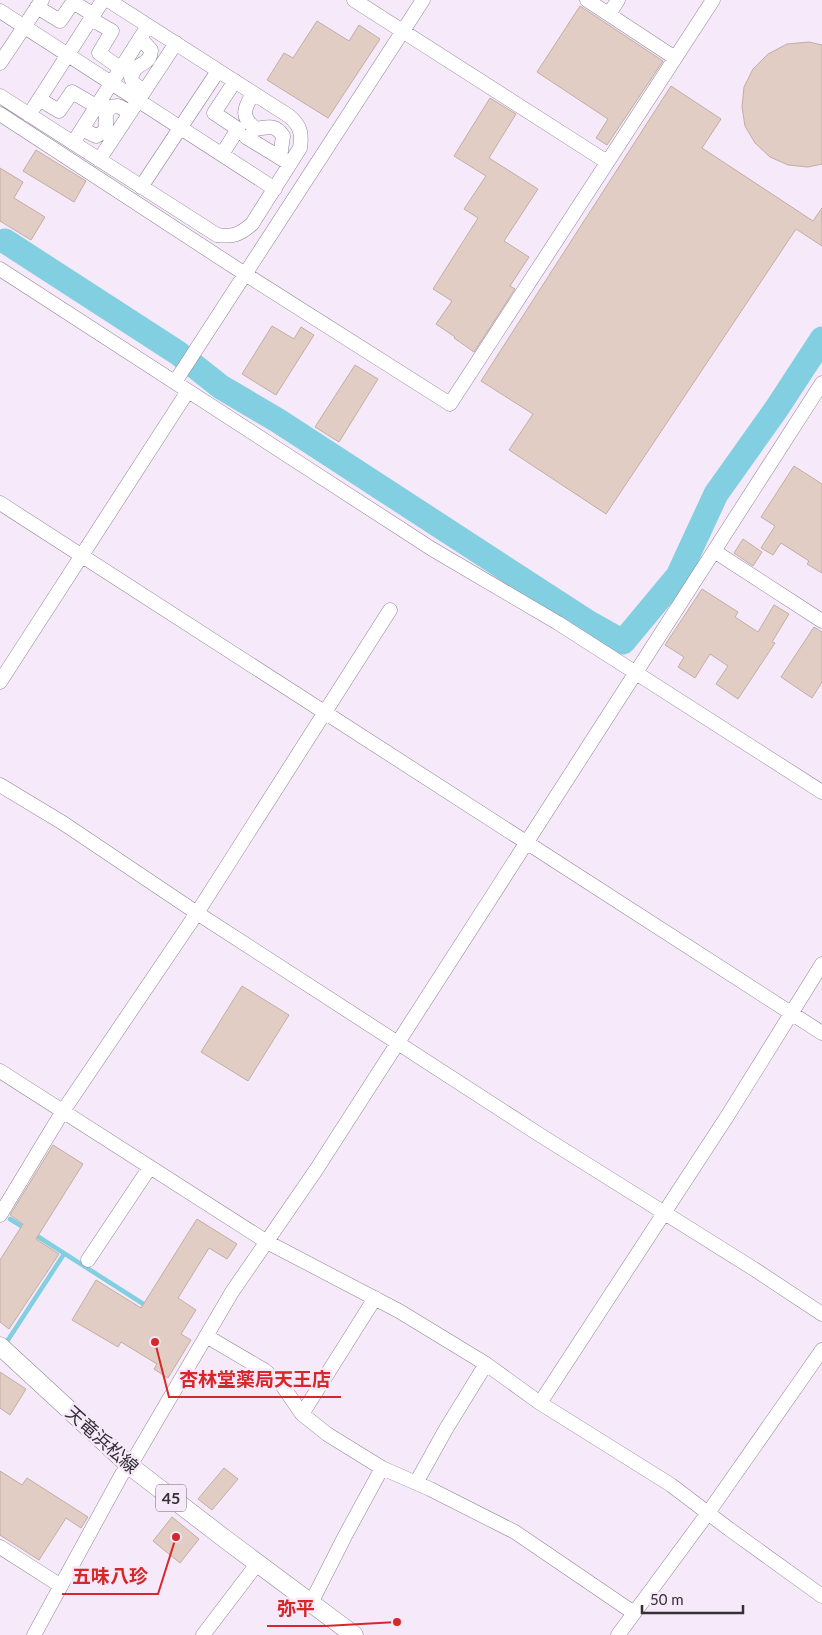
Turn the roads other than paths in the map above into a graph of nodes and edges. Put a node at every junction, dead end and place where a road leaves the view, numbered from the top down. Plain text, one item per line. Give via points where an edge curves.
1 (104, 0) edge
2 (108, 0) edge
3 (354, 0) edge
4 (423, 0) edge
5 (587, 0) edge
6 (618, 0) edge
7 (713, 0) edge
8 (40, 3) edge
9 (0, 11) edge
10 (609, 14) junction
11 (92, 17) junction
12 (24, 26) junction
13 (148, 26) junction
14 (403, 32) junction
15 (140, 38) junction
16 (176, 43) junction
17 (68, 54) junction
18 (675, 58) junction
19 (0, 63) edge
20 (120, 68) junction
21 (218, 71) junction
22 (235, 81) junction
23 (111, 82) junction
24 (253, 93) junction
25 (141, 95) junction
26 (1, 99) edge
27 (39, 99) junction
28 (96, 106) junction
29 (130, 112) junction
30 (0, 114) edge
31 (29, 115) junction
32 (181, 127) junction
33 (82, 129) junction
34 (246, 137) dead end
35 (73, 143) junction
36 (222, 154) junction
37 (99, 160) junction
38 (285, 161) junction
39 (607, 162) junction
40 (141, 187) junction
41 (275, 189) junction
42 (0, 269) edge
43 (245, 274) junction
44 (175, 382) junction
45 (822, 383) edge
46 (188, 391) junction
47 (0, 503) edge
48 (714, 551) junction
49 (82, 556) junction
50 (390, 610) dead end
51 (822, 621) edge
52 (636, 672) junction
53 (0, 682) edge
54 (325, 713) junction
55 (0, 785) edge
56 (822, 792) edge
57 (526, 843) junction
58 (197, 913) junction
59 (822, 964) edge
60 (790, 1013) junction
61 (822, 1033) edge
62 (397, 1042) junction
63 (0, 1071) edge
64 (63, 1111) junction
65 (150, 1166) junction
66 (664, 1214) junction
67 (0, 1215) edge
68 (267, 1242) junction
69 (88, 1260) dead end
70 (375, 1298) junction
71 (822, 1314) edge
72 (206, 1336) junction
73 (1, 1349) edge
74 (822, 1350) edge
75 (486, 1364) junction
76 (540, 1403) junction
77 (302, 1414) junction
78 (130, 1466) junction
79 (382, 1468) junction
80 (416, 1483) junction
81 (708, 1513) junction
82 (0, 1548) edge
83 (258, 1564) junction
84 (61, 1586) junction
85 (822, 1596) edge
86 (311, 1603) junction
87 (634, 1613) junction
88 (34, 1635) edge
89 (203, 1635) edge
90 (354, 1635) edge
91 (618, 1635) edge

1 - 11 street
2 - 13 street
3 - 14 street
4 - 14 street
5 - 10 street
6 - 10 street
7 - 18 street
8 - 11 street via 60,21 72,2
8 - 12 street
9 - 12 street
10 - 18 street
11 - 17 street
11 - 20 street via 112,31 99,53
12 - 17 street
12 - 19 street
13 - 15 street
13 - 16 street
14 - 39 street
14 - 43 street
15 - 20 street
15 - 25 street via 151,50 147,61 135,69 131,77
16 - 21 street
16 - 25 street
17 - 23 street
17 - 27 street
18 - 39 street
20 - 23 street
21 - 22 street
21 - 32 street
22 - 24 street
22 - 36 street via 214,113 238,129
23 - 25 street
23 - 28 street
24 - 38 street via 246,106 245,117 256,129 278,129 283,136
24 - 38 street via 297,123 302,137 300,148
25 - 29 street
25 - 32 street
26 - 31 street
27 - 28 street via 59,111 72,92
27 - 31 street
28 - 33 street
29 - 33 street via 118,106 111,107 106,113 107,128 96,136
29 - 37 street
30 - 43 street
31 - 35 street
32 - 36 street
32 - 40 street
33 - 35 street
34 - 38 street
35 - 37 street
36 - 41 street
37 - 40 street
38 - 41 street
39 - 43 street via 450,404
40 - 41 street via 217,235 231,237 252,224
42 - 44 street
43 - 44 street
44 - 46 street
45 - 48 street
46 - 49 street
46 - 52 street via 432,549
47 - 49 street
48 - 51 street
48 - 52 street
49 - 53 street
49 - 54 street
50 - 54 street
52 - 56 street
52 - 57 street
54 - 57 street
54 - 58 street
55 - 58 street via 64,823
57 - 60 street
57 - 62 street
58 - 62 street
58 - 64 street
59 - 60 street
60 - 61 street
60 - 66 street
62 - 66 street
62 - 68 street
63 - 64 street
64 - 65 street
64 - 67 street
65 - 68 street
65 - 69 street
66 - 71 street
66 - 76 street
68 - 70 street
68 - 72 street
70 - 75 street
70 - 77 street
72 - 77 street via 264,1370 282,1385
72 - 78 street
73 - 78 main road, 天竜浜松線 / 45
74 - 81 street
75 - 76 street
75 - 80 street
76 - 81 street via 671,1485
77 - 79 street via 327,1434
78 - 83 main road, 天竜浜松線 / 45
78 - 84 street via 122,1474
79 - 80 street
79 - 86 street
80 - 87 street via 515,1532
81 - 85 street
81 - 87 street
82 - 84 street
83 - 86 main road, 天竜浜松線 / 45
83 - 89 street
84 - 88 street
86 - 90 main road, 天竜浜松線 / 45
87 - 91 street

